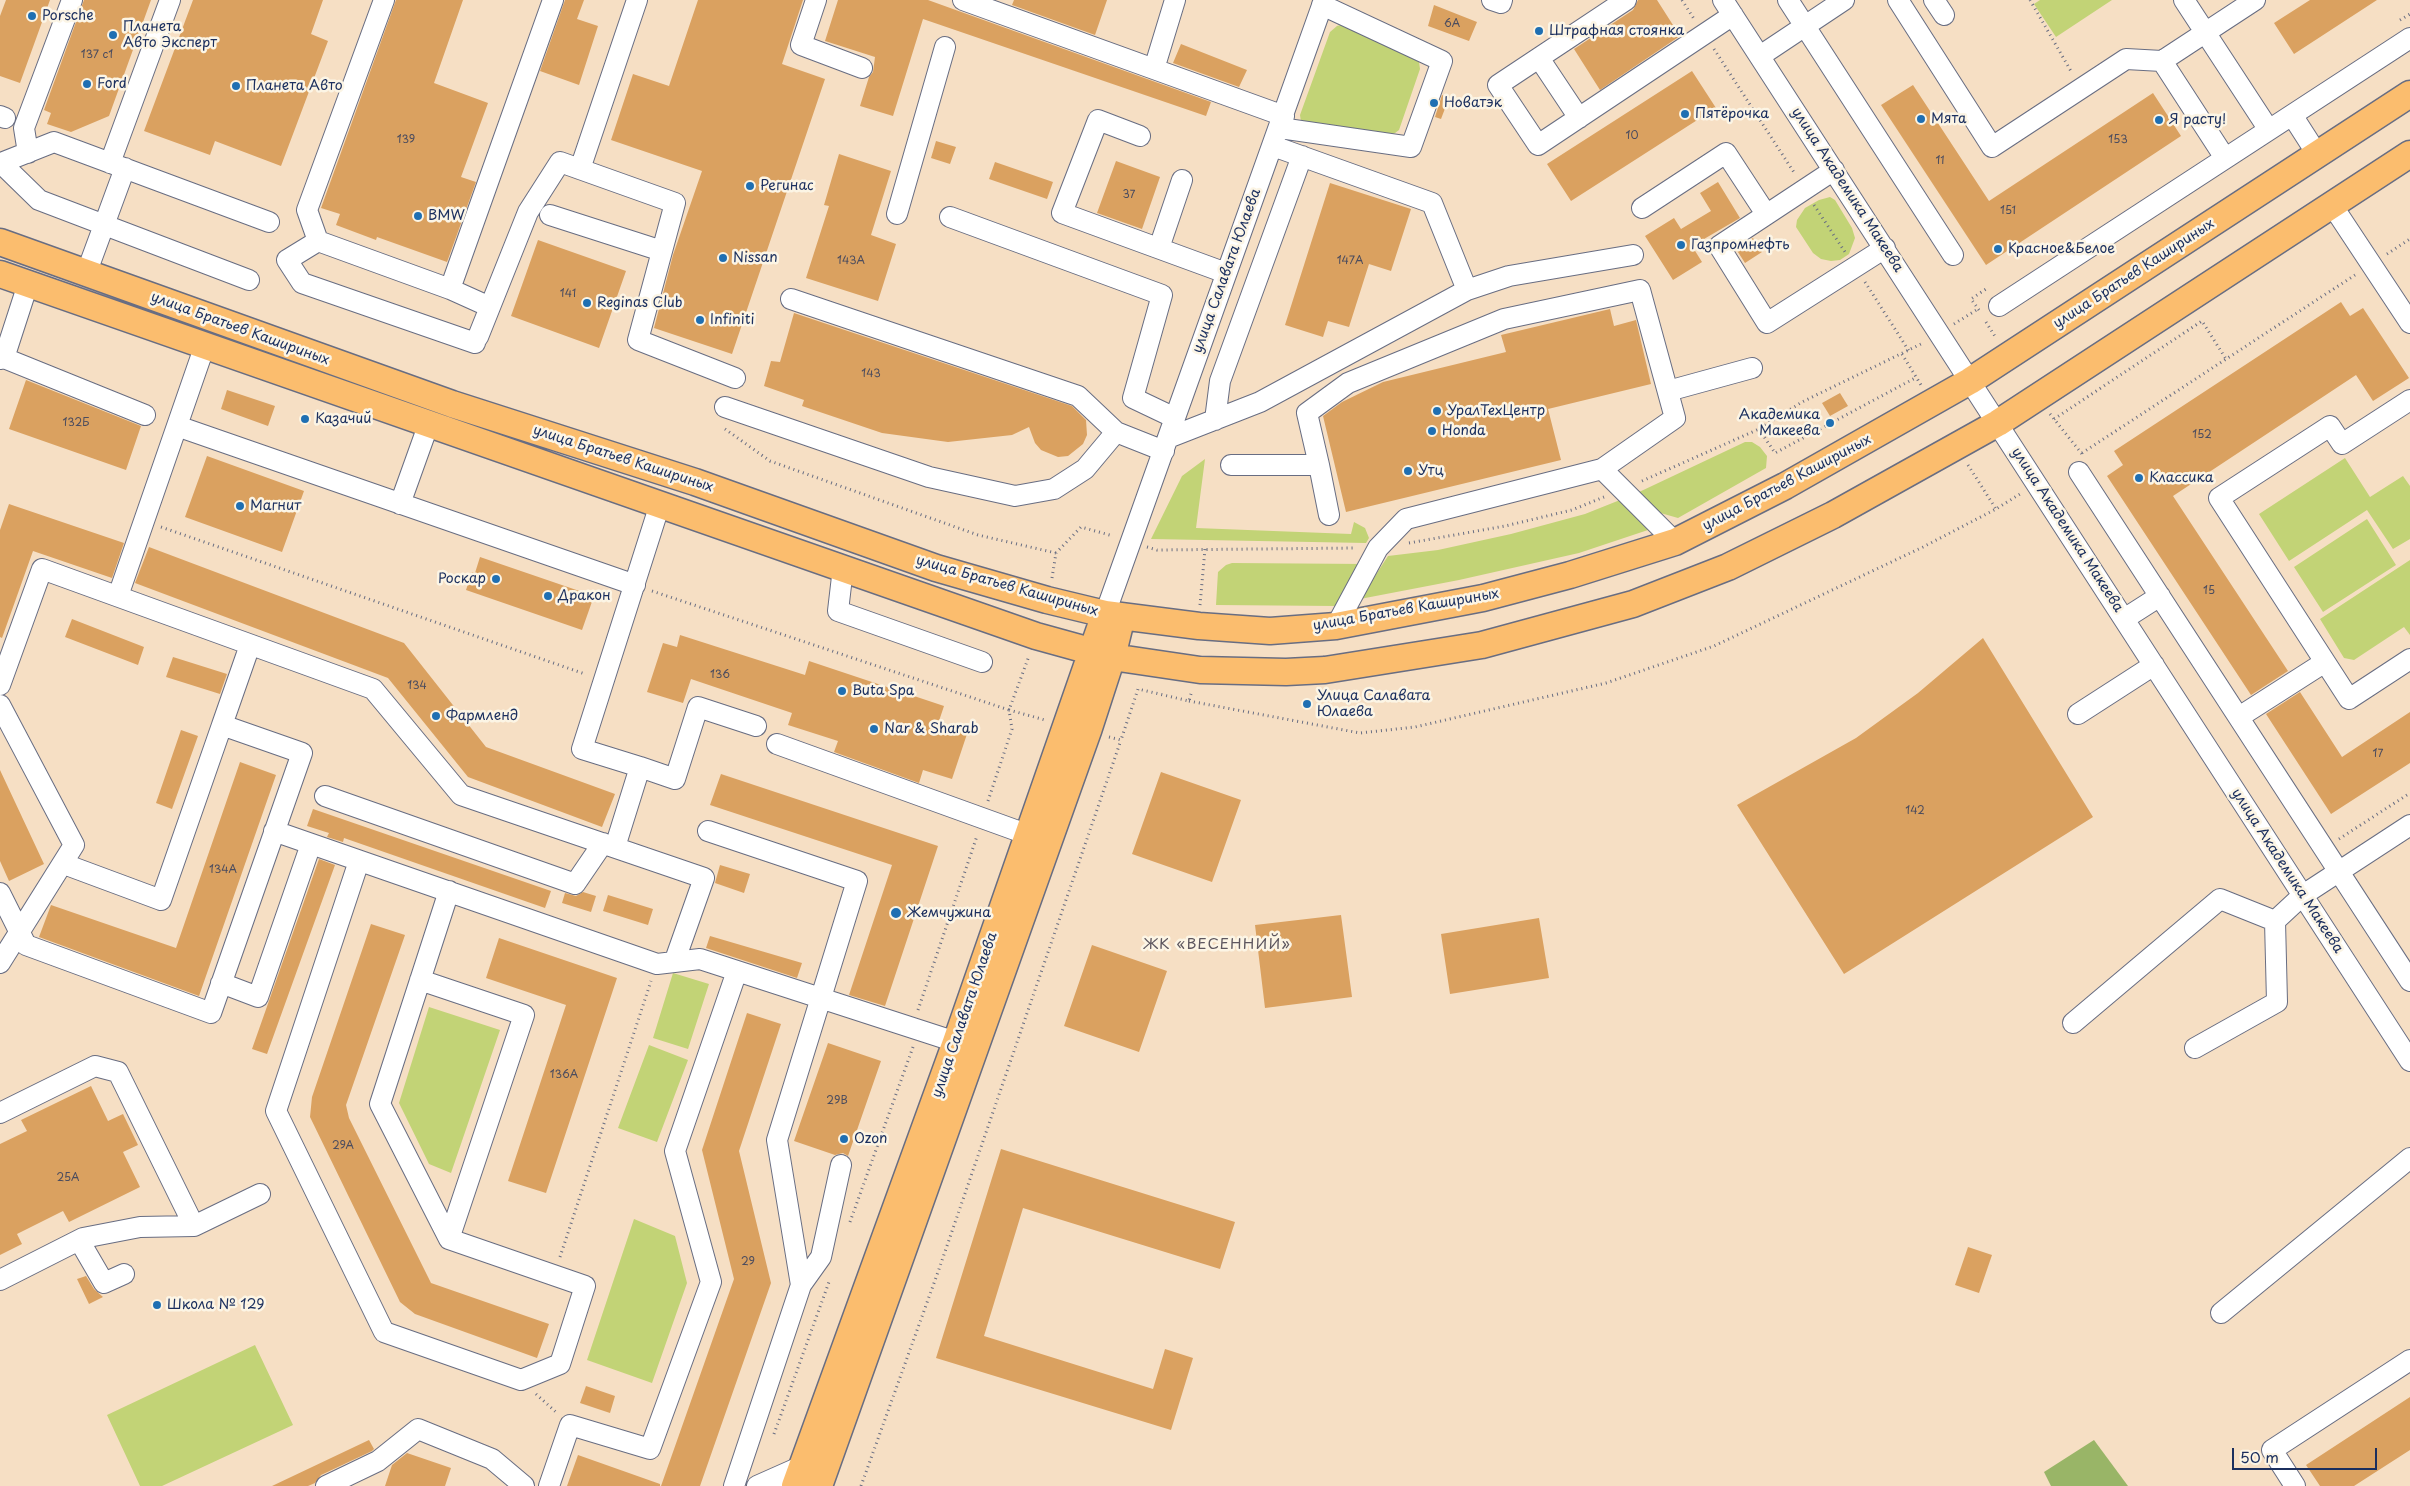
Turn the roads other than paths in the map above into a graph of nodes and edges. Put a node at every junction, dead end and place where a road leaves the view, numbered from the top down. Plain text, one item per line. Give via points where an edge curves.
1 (72, 0) edge
2 (170, 0) edge
3 (384, 0) edge
4 (554, 0) edge
5 (638, 0) edge
6 (816, 0) edge
7 (1175, 0) edge
8 (1492, 0) edge
9 (1502, 0) edge
10 (1626, 0) edge
11 (1788, 0) edge
12 (1844, 0) edge
13 (1898, 0) edge
14 (2184, 0) edge
15 (2255, 0) edge
16 (969, 1) edge
17 (1323, 2) edge
18 (1728, 8) edge
19 (1805, 26) junction
20 (2206, 33) junction
21 (2410, 38) edge
22 (945, 47) dead end
23 (1760, 56) junction
24 (1539, 58) junction
25 (2162, 61) junction
26 (862, 68) dead end
27 (1154, 69) junction
28 (2410, 94) edge
29 (2292, 115) junction
30 (1579, 118) junction
31 (1279, 130) junction
32 (2269, 130) junction
33 (1140, 136) dead end
34 (28, 153) junction
35 (2317, 154) junction
36 (2410, 154) edge
37 (1302, 156) junction
38 (2225, 158) junction
39 (118, 165) junction
40 (580, 168) junction
41 (1834, 170) junction
42 (1182, 180) dead end
43 (2332, 205) junction
44 (1642, 208) dead end
45 (897, 214) dead end
46 (1766, 214) junction
47 (550, 215) dead end
48 (950, 217) dead end
49 (269, 222) dead end
50 (104, 224) junction
51 (318, 241) junction
52 (0, 242) edge
53 (1159, 248) junction
54 (1885, 248) junction
55 (662, 251) junction
56 (1633, 255) dead end
57 (1953, 255) dead end
58 (1226, 273) junction
59 (0, 274) edge
60 (86, 274) junction
61 (249, 280) dead end
62 (28, 284) junction
63 (450, 289) junction
64 (1467, 290) junction
65 (791, 299) dead end
66 (1999, 306) dead end
67 (490, 307) junction
68 (2410, 322) edge
69 (205, 345) junction
70 (2, 359) edge
71 (1752, 368) dead end
72 (735, 378) dead end
73 (1970, 381) junction
74 (1668, 391) junction
75 (2410, 400) edge
76 (145, 414) dead end
77 (722, 415) road end
78 (1174, 418) junction
79 (1215, 420) junction
80 (429, 423) junction
81 (1998, 423) junction
82 (177, 426) junction
83 (1116, 432) junction
84 (1166, 444) junction
85 (1319, 464) junction
86 (1231, 465) dead end
87 (2077, 465) road end
88 (1602, 469) junction
89 (400, 504) junction
90 (660, 504) junction
91 (1329, 516) dead end
92 (816, 526) junction
93 (1675, 542) junction
94 (806, 555) junction
95 (842, 568) junction
96 (635, 585) junction
97 (118, 596) junction
98 (2160, 596) junction
99 (1114, 615) junction
100 (2124, 619) junction
101 (1336, 626) junction
102 (250, 644) junction
103 (1102, 654) junction
104 (2410, 659) edge
105 (982, 662) dead end
106 (2325, 662) junction
107 (2154, 665) junction
108 (0, 685) edge
109 (0, 705) edge
110 (2078, 714) dead end
111 (2239, 717) junction
112 (222, 725) junction
113 (756, 726) dead end
114 (777, 744) dead end
115 (640, 767) junction
116 (325, 796) dead end
117 (2410, 826) edge
118 (274, 831) junction
119 (708, 831) dead end
120 (1029, 835) junction
121 (312, 844) junction
122 (609, 845) junction
123 (359, 861) junction
124 (64, 864) junction
125 (2339, 872) junction
126 (449, 891) junction
127 (0, 893) edge
128 (2303, 895) junction
129 (2275, 921) junction
130 (19, 931) junction
131 (666, 962) junction
132 (0, 963) edge
133 (737, 972) junction
134 (420, 980) junction
135 (2410, 981) edge
136 (221, 984) junction
137 (821, 999) junction
138 (2073, 1023) dead end
139 (956, 1042) junction
140 (2195, 1048) dead end
141 (2410, 1061) edge
142 (0, 1113) edge
143 (2410, 1158) edge
144 (841, 1165) dead end
145 (260, 1194) dead end
146 (194, 1226) junction
147 (449, 1239) junction
148 (79, 1240) junction
149 (124, 1274) dead end
150 (0, 1280) edge
151 (801, 1285) junction
152 (2221, 1313) dead end
153 (2410, 1360) edge
154 (799, 1476) edge
155 (326, 1486) edge
156 (524, 1486) edge
157 (550, 1486) edge
158 (734, 1486) edge
159 (757, 1486) edge
160 (819, 1486) edge
161 (2295, 1486) edge

1 - 34 street via 24,128
2 - 39 street
3 - 51 street via 307,210
4 - 63 street
5 - 40 street
6 - 26 street via 801,45
7 - 27 street
8 - 9 street via 1501,3
10 - 24 street
11 - 19 street
12 - 19 street
13 - 25 street via 1992,148 2126,59
14 - 20 street
15 - 20 street
16 - 27 street
17 - 31 street, улица Салавата Юлаева
17 - 31 street via 1442,61 1411,147
18 - 23 street, улица Академика Макеева
18 - 30 street
19 - 23 street
19 - 57 street
20 - 25 street
20 - 32 street
21 - 29 street
22 - 45 street
23 - 41 street, улица Академика Макеева
24 - 30 street
24 - 30 street via 1498,85 1538,146
25 - 38 street
27 - 31 street
28 - 35 main road, улица Братьев Кашириных
29 - 32 street
29 - 35 street
31 - 37 street
31 - 58 street, улица Салавата Юлаева
32 - 38 street
33 - 53 street via 1098,120 1062,213
34 - 39 street via 54,142
34 - 50 street via 0,163 39,200
35 - 73 main road, улица Братьев Кашириных
36 - 43 main road, улица Братьев Кашириных
37 - 64 street via 1432,203
37 - 79 street via 1220,381
38 - 66 street
39 - 49 street
39 - 50 street
40 - 55 street via 675,203
40 - 67 street via 560,162 528,212
41 - 46 street
41 - 54 street, улица Академика Макеева
42 - 53 street
43 - 68 street
43 - 81 main road, улица Братьев Кашириных
44 - 46 street via 1726,154
46 - 54 street via 1719,246 1768,323
47 - 55 street
48 - 78 street via 1162,295 1133,398
50 - 60 street
50 - 61 street
51 - 63 street
51 - 67 street via 287,260 302,283 476,340
52 - 60 main road, улица Братьев Кашириных
53 - 58 street
54 - 73 street, улица Академика Макеева
55 - 72 street via 638,340
56 - 64 street via 1509,276
58 - 78 street, улица Салавата Юлаева
59 - 62 main road, улица Братьев Кашириных
60 - 92 main road, улица Братьев Кашириных via 452,404 695,482
62 - 69 main road, улица Братьев Кашириных
62 - 70 street
63 - 67 street
64 - 79 street via 1260,402
65 - 83 street via 1078,396
69 - 80 main road, улица Братьев Кашириных
69 - 82 street
70 - 76 street
71 - 74 street
73 - 81 street, улица Академика Макеева
73 - 93 main road, улица Братьев Кашириных via 1785,486
74 - 85 street via 1640,290 1630,292 1504,319 1348,384 1307,413
74 - 88 street via 1675,418
75 - 106 street via 2342,444 2330,426 2219,498
77 - 83 street via 928,477 1014,496 1054,489 1085,469
78 - 84 street, улица Салавата Юлаева
79 - 84 street
80 - 89 street
80 - 90 main road, улица Братьев Кашириных
81 - 100 street, улица Академика Макеева
81 - 103 main road, улица Братьев Кашириных via 1833,515 1728,567 1633,604 1482,645 1325,670 1286,672 1200,670
82 - 89 street
82 - 97 street
83 - 84 street
84 - 99 street, улица Салавата Юлаева via 1130,541
85 - 86 street
85 - 91 street
87 - 98 street
88 - 93 street
88 - 101 street via 1406,519 1378,548
89 - 96 street
90 - 94 main road, улица Братьев Кашириных
90 - 96 street
92 - 94 main road
92 - 99 main road, улица Братьев Кашириных via 936,568 1047,600
93 - 101 main road, улица Братьев Кашириных via 1483,598
94 - 95 main road, улица Братьев Кашириных
95 - 103 main road, улица Братьев Кашириных via 1036,636
95 - 105 street via 838,611
96 - 115 street via 582,749
97 - 102 street
97 - 108 street via 42,568
98 - 100 street
98 - 111 street
99 - 101 main road, улица Братьев Кашириных via 1270,631
99 - 103 main road, улица Салавата Юлаева
100 - 107 street, улица Академика Макеева
102 - 112 street
102 - 122 street via 373,689 461,796
103 - 120 main road, улица Салавата Юлаева
103 - 160 main road, улица Салавата Юлаева via 1088,731
104 - 106 street via 2349,699
106 - 111 street
107 - 110 street
107 - 128 street, улица Академика Макеева
109 - 124 street via 74,846
111 - 125 street
112 - 118 street via 302,753
112 - 124 street via 161,900
113 - 115 street via 698,707 675,779
114 - 120 street
115 - 122 street
116 - 122 street via 575,884
117 - 125 street
118 - 121 street
118 - 136 street
119 - 137 street via 856,881
120 - 139 main road, улица Салавата Юлаева
121 - 123 street
121 - 136 street via 258,997
122 - 131 street via 704,878
123 - 126 street
123 - 147 street via 276,1111 384,1332 521,1380 560,1364 585,1286
124 - 130 street
125 - 128 street
125 - 135 street
126 - 131 street
126 - 134 street
127 - 130 street
128 - 129 street
128 - 141 street, улица Академика Макеева
129 - 138 street via 2220,899
129 - 140 street via 2277,1002
130 - 132 street
130 - 136 street via 26,945 211,1013
131 - 133 street via 700,959
133 - 137 street
133 - 157 street via 675,1151 711,1282 650,1449 570,1425
134 - 147 street via 380,1104
134 - 147 street via 524,1015
137 - 139 street
137 - 151 street via 778,1140
139 - 154 main road, улица Салавата Юлаева
142 - 146 street via 95,1066 118,1072
143 - 152 street
144 - 151 street via 821,1257
145 - 146 street
146 - 148 street via 140,1227
148 - 149 street via 104,1283
148 - 150 street
151 - 158 street
153 - 161 street via 2272,1450
154 - 159 street
155 - 156 street via 378,1461 418,1429 492,1459

